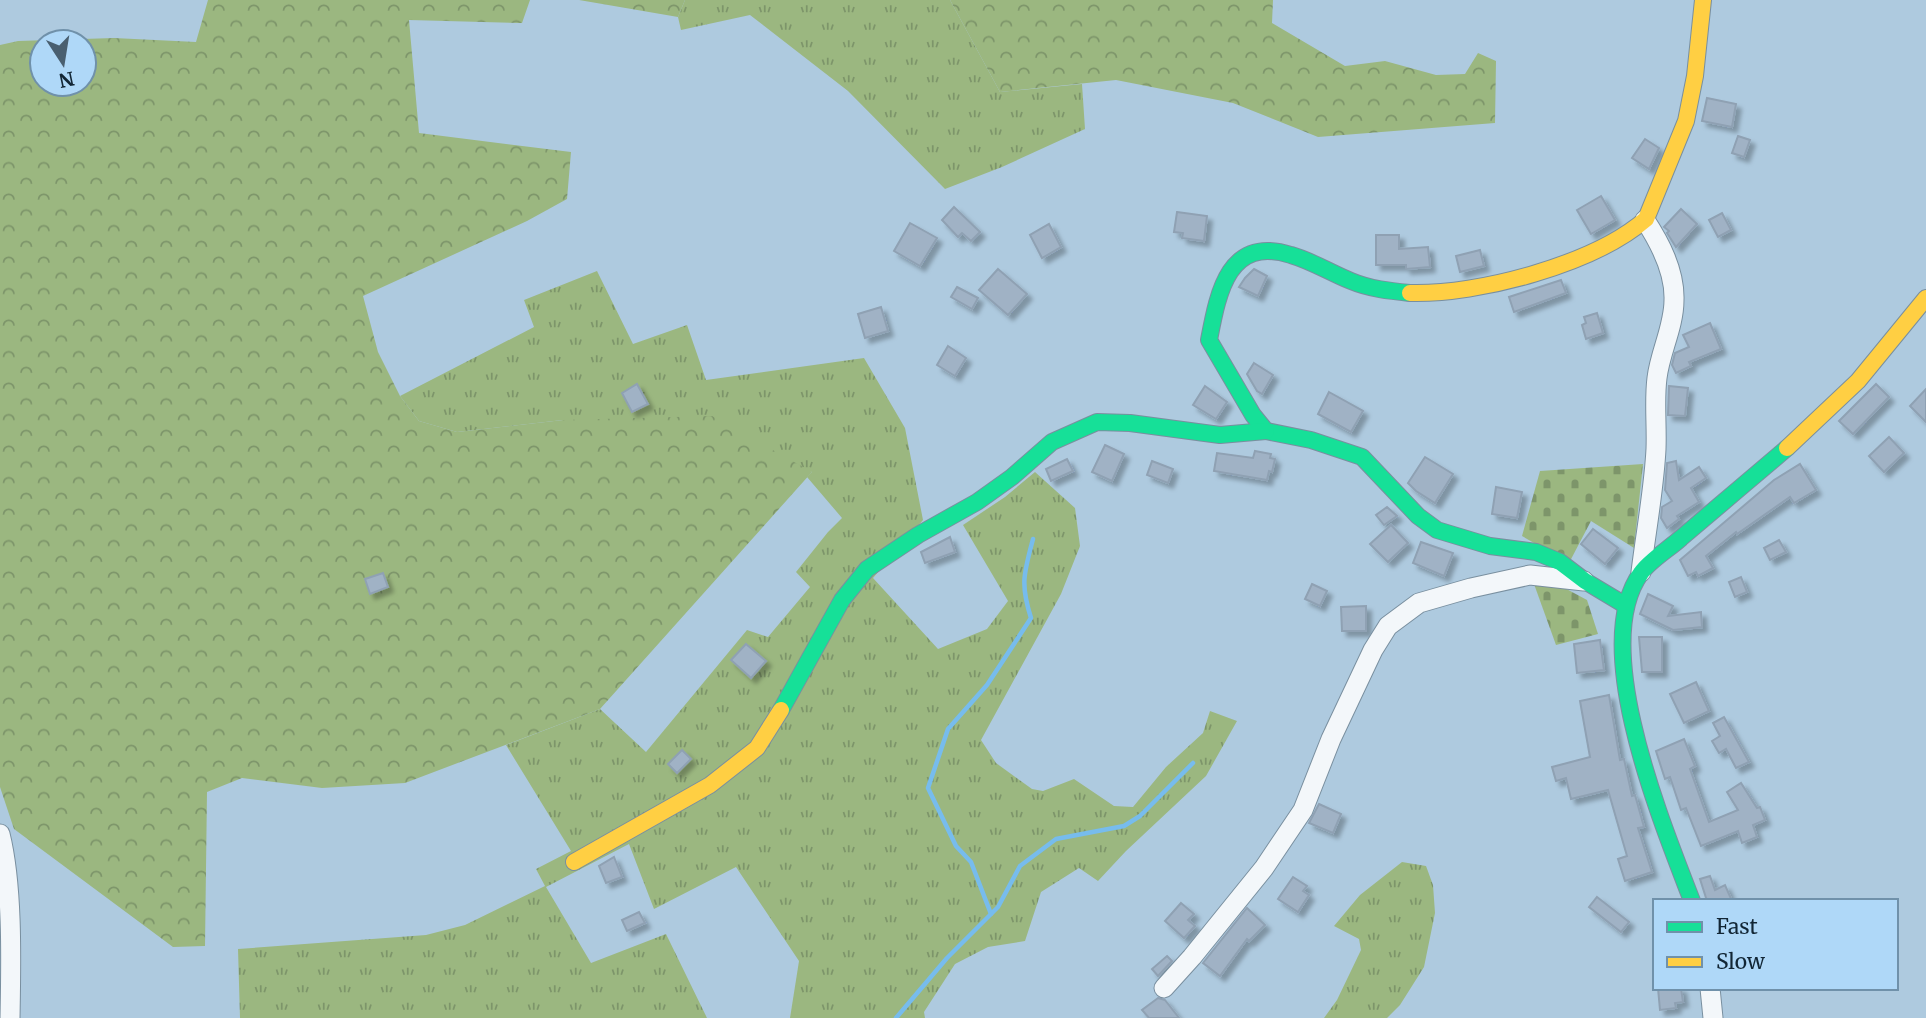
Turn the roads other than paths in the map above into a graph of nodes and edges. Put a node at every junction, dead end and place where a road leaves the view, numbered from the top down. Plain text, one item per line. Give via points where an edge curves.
1 (1703, 0) edge
2 (1645, 220) junction
3 (1926, 298) edge
4 (1266, 431) junction
5 (1641, 572) junction
6 (1585, 581) junction
7 (1625, 605) junction
8 (0, 834) edge
9 (574, 862) dead end
10 (1691, 899) edge
11 (1164, 988) dead end
12 (1710, 990) edge
13 (10, 1018) edge
14 (1713, 1018) edge

1 - 2 street via 1686,122
2 - 4 street via 1586,254 1487,287 1450,292 1409,293 1365,286 1297,257 1264,248 1248,253 1220,291 1209,340
2 - 5 street via 1666,260 1674,300 1657,378 1656,450
3 - 5 street via 1858,381 1791,445
4 - 6 street via 1362,457 1437,530 1490,546 1536,552 1560,562
4 - 9 street via 1220,435 1097,422 1052,442 977,502 867,569 842,600 757,748 710,785
5 - 7 street
6 - 7 street
6 - 11 street via 1530,575 1471,588 1419,603 1388,626 1331,739 1303,810 1264,868
7 - 10 street via 1622,649 1627,694 1644,764
8 - 13 street via 8,898
12 - 14 street

